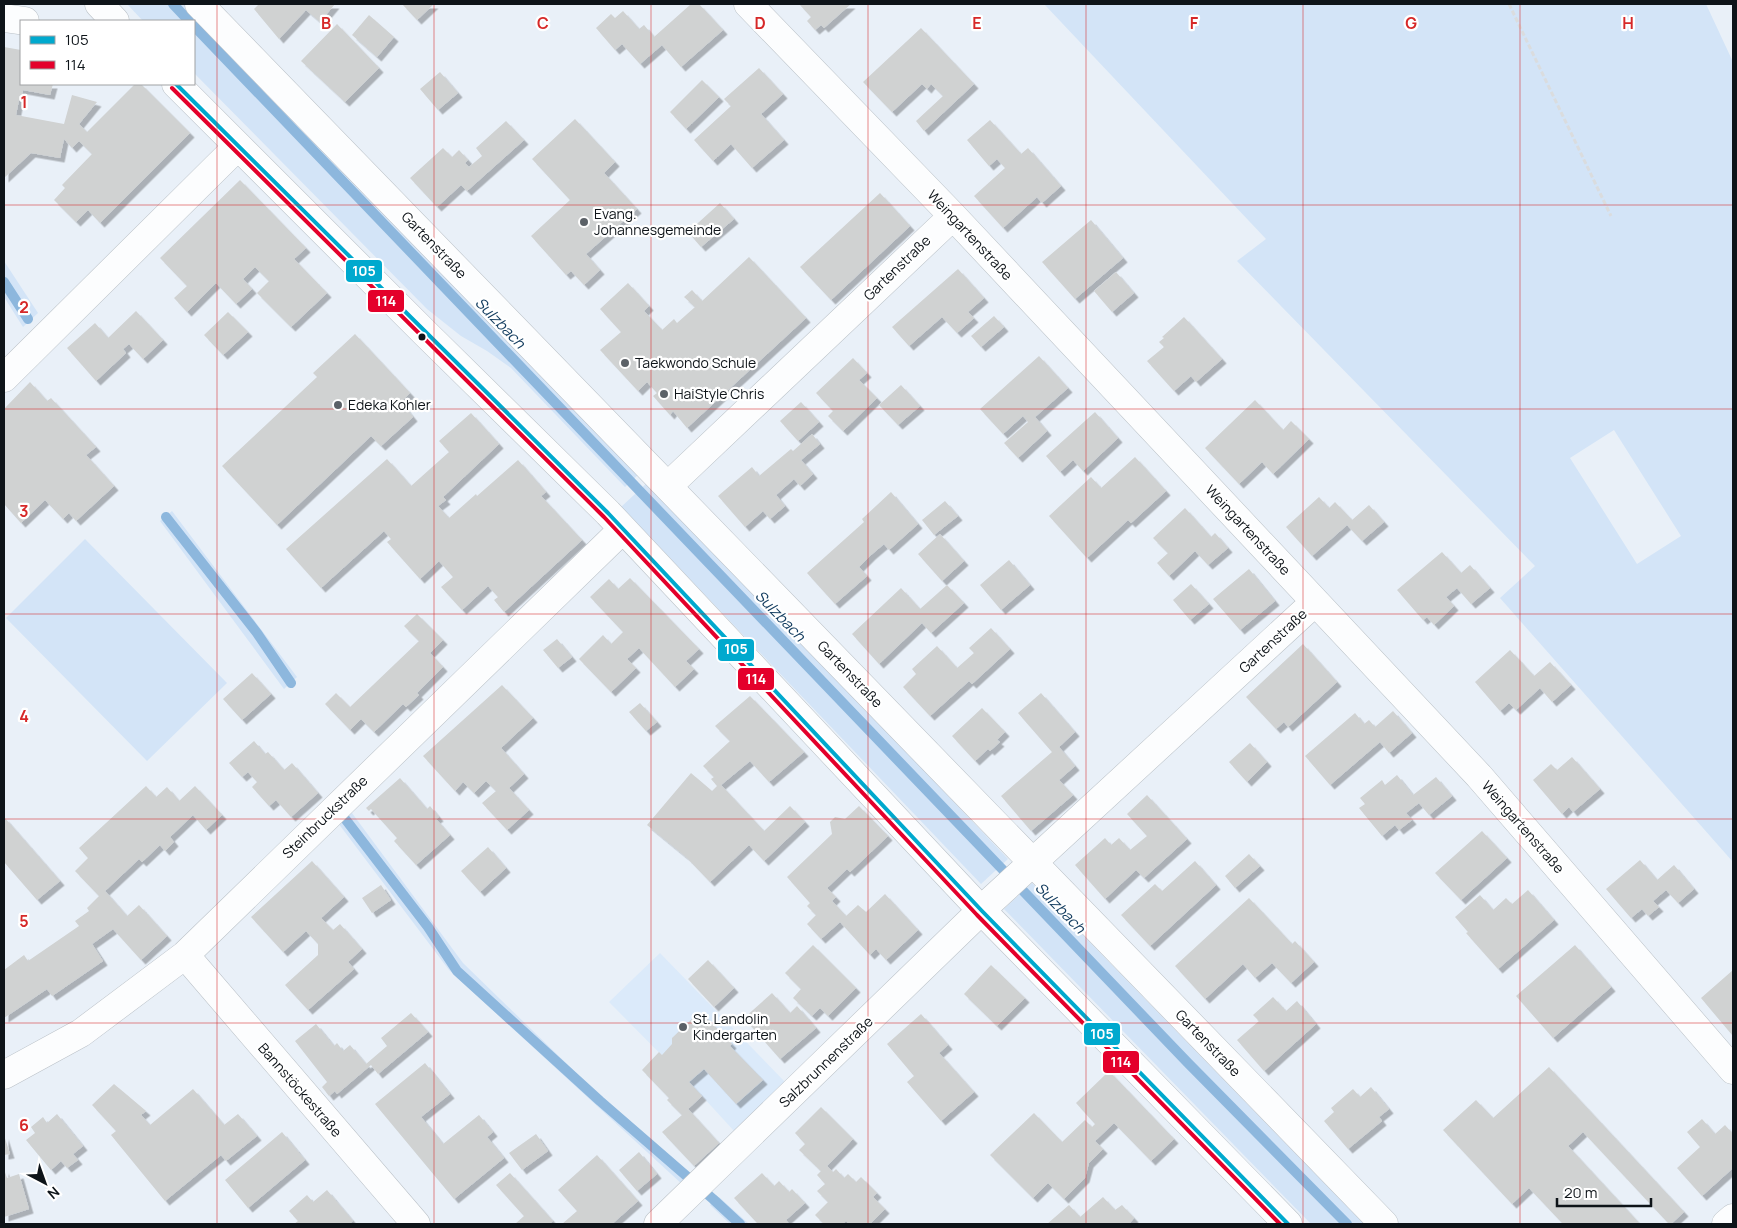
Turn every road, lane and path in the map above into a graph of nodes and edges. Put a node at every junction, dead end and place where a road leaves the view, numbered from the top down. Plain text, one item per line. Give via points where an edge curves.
1 (199, 4) edge
2 (748, 4) edge
3 (1510, 4) edge
4 (4, 18) edge
5 (20, 20) edge
6 (177, 85) edge
7 (238, 146) junction
8 (953, 216) junction
9 (1611, 216) dead end
10 (4, 378) edge
11 (668, 486) junction
12 (623, 529) junction
13 (1315, 602) junction
14 (1028, 866) junction
15 (988, 905) junction
16 (185, 955) junction
17 (1733, 1070) edge
18 (4, 1075) edge
19 (1733, 1218) edge
20 (416, 1224) edge
21 (658, 1224) edge
22 (1288, 1224) edge
23 (1384, 1224) edge
24 (1726, 1224) edge

1 - 11 street, Gartenstraße
2 - 8 street, Weingartenstraße
3 - 9 path
4 - 5 street
6 - 7 street
7 - 10 street
7 - 12 street
8 - 11 street, Gartenstraße
8 - 13 street, Weingartenstraße
11 - 14 street, Gartenstraße
12 - 15 street
12 - 16 street, Steinbruckstraße
13 - 14 street, Gartenstraße
13 - 17 street, Weingartenstraße via 1479,776
14 - 15 street, Gartenstraße
14 - 23 street, Gartenstraße
15 - 21 street, Salzbrunnenstraße
15 - 22 street
16 - 18 street, Steinbruckstraße via 81,1033
16 - 20 street, Bannstöckestraße
19 - 24 street

